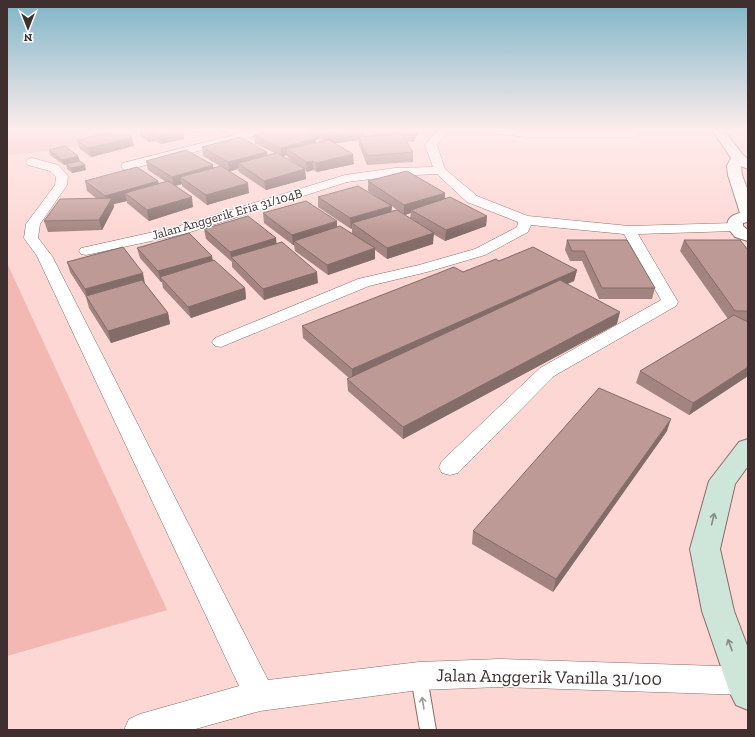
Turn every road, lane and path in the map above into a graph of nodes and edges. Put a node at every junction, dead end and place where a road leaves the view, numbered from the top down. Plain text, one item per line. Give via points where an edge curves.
1 (41, 164) edge
2 (133, 164) edge
3 (438, 164) edge
4 (737, 164) edge
5 (127, 166) dead end
6 (440, 170) junction
7 (748, 213) edge
8 (748, 217) edge
9 (526, 220) junction
10 (629, 230) junction
11 (742, 232) edge
12 (86, 251) dead end
13 (221, 342) dead end
14 (748, 448) edge
15 (450, 467) dead end
16 (419, 676) junction
17 (747, 685) edge
18 (260, 696) junction
19 (140, 730) edge
20 (428, 730) edge

1 - 18 street via 54,168 62,176 56,194 33,224 31,238 47,263
2 - 5 street
3 - 6 street
4 - 7 street via 734,166 735,175
6 - 9 street via 472,199
6 - 12 street, Jalan Anggerik Eria 31/104B via 395,172 345,179 179,231
8 - 11 street via 735,222
9 - 10 street
9 - 13 street via 523,229 480,252 364,282
10 - 11 street
10 - 15 street via 670,302 547,372
17 -> 14 main road via 718,611 705,549 722,480
16 - 17 street, Jalan Anggerik Vanilla 31/100 via 500,673
16 - 18 street, Jalan Anggerik Vanilla 31/100
20 -> 16 lane
18 - 19 street, Jalan Anggerik Vanilla 31/100

